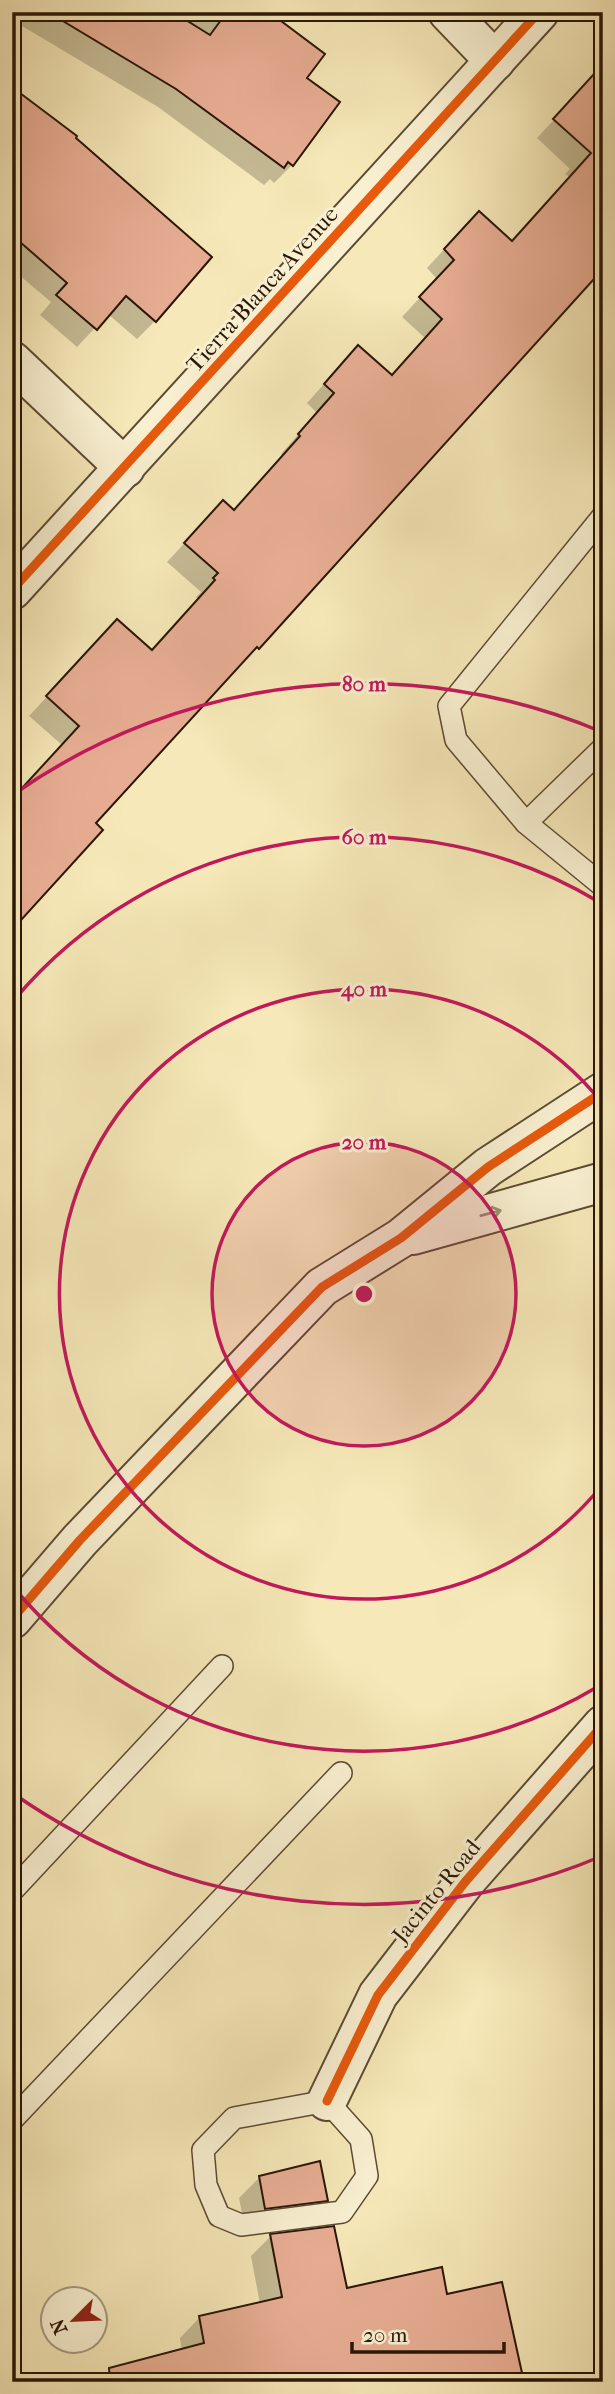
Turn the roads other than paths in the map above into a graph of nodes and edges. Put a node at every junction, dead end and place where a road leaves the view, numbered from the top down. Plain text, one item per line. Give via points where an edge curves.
1 (448, 12) edge
2 (539, 12) edge
3 (495, 61) junction
4 (12, 361) edge
5 (125, 468) junction
6 (603, 516) edge
7 (12, 590) edge
8 (603, 748) edge
9 (526, 823) junction
10 (602, 888) edge
11 (603, 1092) edge
12 (603, 1182) edge
13 (401, 1238) junction
14 (12, 1619) edge
15 (222, 1666) dead end
16 (603, 1725) edge
17 (341, 1773) dead end
18 (12, 1891) edge
19 (327, 2101) junction
20 (12, 2120) edge

1 - 3 street
2 - 3 street, Tierra Blanca Avenue
3 - 5 street, Tierra Blanca Avenue
4 - 5 street
5 - 7 street, Tierra Blanca Avenue
6 - 9 lane via 449,706 456,740
8 - 9 lane
9 - 10 lane
11 - 13 street via 488,1167
13 -> 12 street
13 - 14 street via 322,1287 80,1540
15 - 18 lane
16 - 19 street, Jacinto Road via 465,1882 378,1995
17 - 20 lane
19 - 19 lane via 234,2118 203,2150 206,2185 219,2216 241,2225 342,2212 368,2176 361,2139

